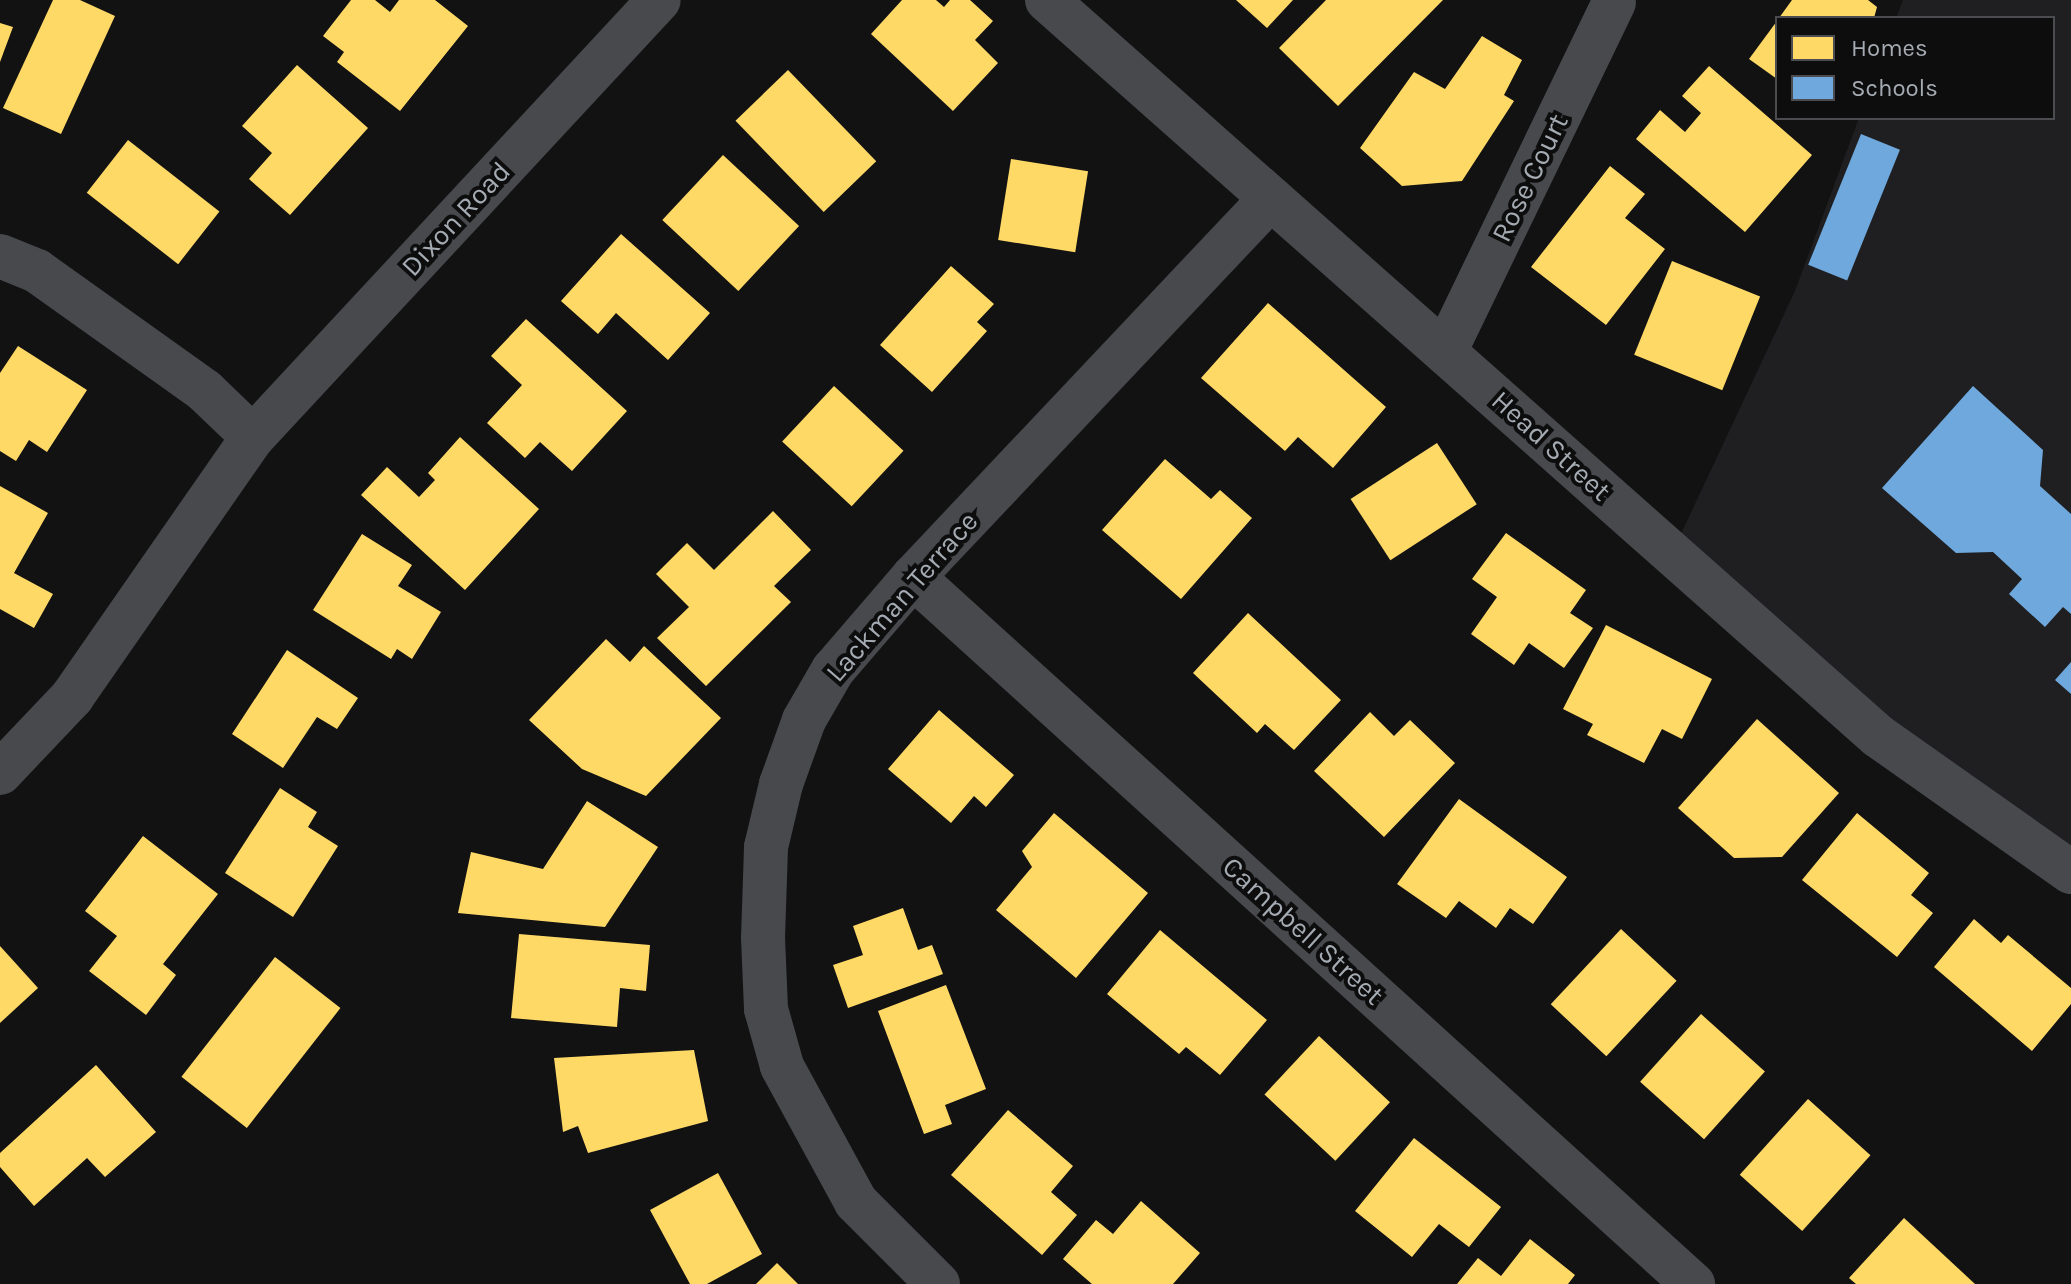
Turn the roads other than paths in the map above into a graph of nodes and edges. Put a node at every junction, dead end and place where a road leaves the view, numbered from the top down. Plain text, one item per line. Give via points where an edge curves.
1 (659, 0) edge
2 (1047, 0) edge
3 (1614, 3) dead end
4 (1271, 198) junction
5 (0, 256) edge
6 (1445, 352) junction
7 (253, 437) junction
8 (913, 577) junction
9 (0, 773) edge
10 (2071, 872) edge
11 (938, 1284) edge
12 (1693, 1284) edge

1 - 7 street, Dixon Road
2 - 4 street, Head Street
3 - 6 street, Rose Court
4 - 6 street, Head Street
4 - 8 street, Lackman Terrace
5 - 7 street via 37,271 128,335 205,391
6 - 10 street, Head Street via 1878,736
7 - 9 street, Dixon Road via 72,697
8 - 11 street, Lackman Terrace via 833,670 804,720 766,847 763,938 766,1009 782,1066 856,1202
8 - 12 street, Campbell Street

